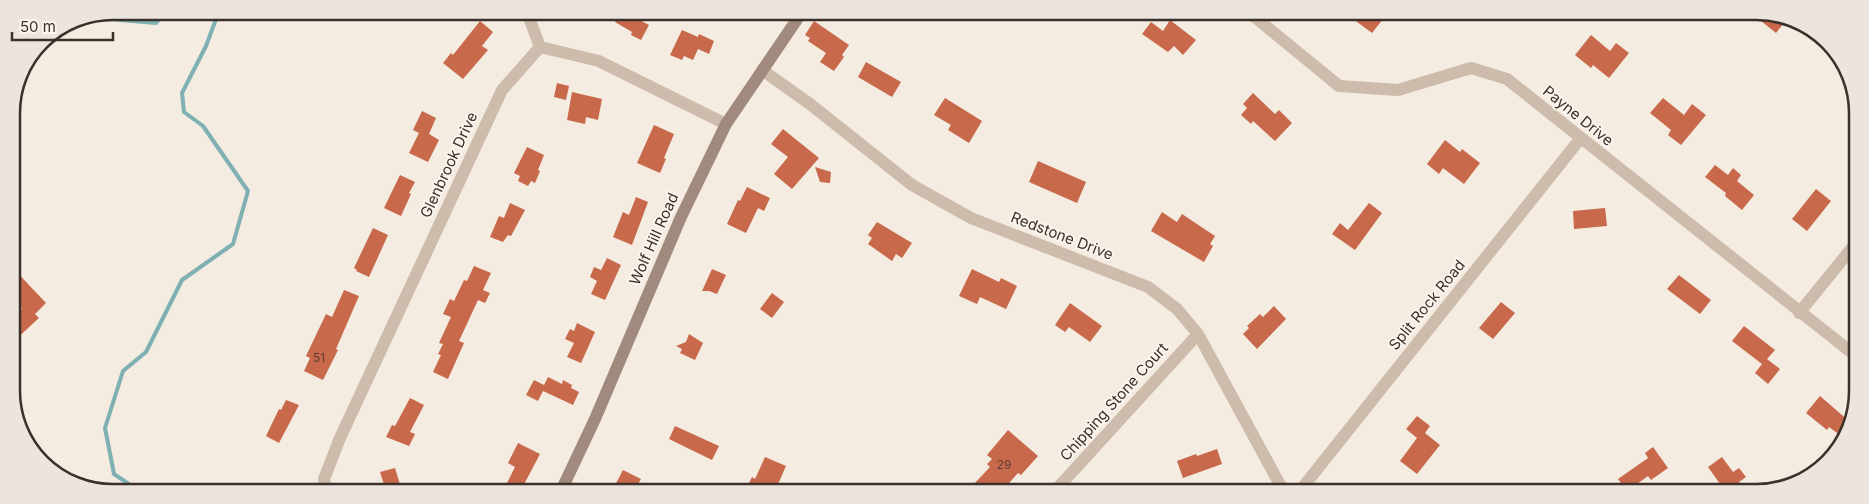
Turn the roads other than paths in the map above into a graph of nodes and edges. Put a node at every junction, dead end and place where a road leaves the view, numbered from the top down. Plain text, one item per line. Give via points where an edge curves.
1 (530, 20) edge
2 (796, 20) edge
3 (1259, 20) edge
4 (540, 47) junction
5 (762, 70) junction
6 (726, 124) junction
7 (1580, 139) junction
8 (1849, 252) edge
9 (1799, 313) junction
10 (1198, 334) junction
11 (1849, 351) edge
12 (325, 484) edge
13 (564, 484) edge
14 (1061, 484) edge
15 (1280, 484) edge
16 (1305, 484) edge

1 - 4 street
2 - 5 street, Wolf Hill Road
3 - 7 street, Payne Drive via 1340,86 1398,90 1471,68 1506,79
4 - 6 street via 598,61
4 - 12 street, Glenbrook Drive via 502,90 340,438 324,479
5 - 6 street, Wolf Hill Road
5 - 10 street, Redstone Drive via 912,184 971,218 1148,288 1178,309
6 - 13 street, Wolf Hill Road via 680,217
7 - 9 street, Payne Drive
7 - 16 street, Split Rock Road
8 - 9 street
9 - 11 street, Payne Drive
10 - 14 street, Chipping Stone Court
10 - 15 street, Redstone Drive

